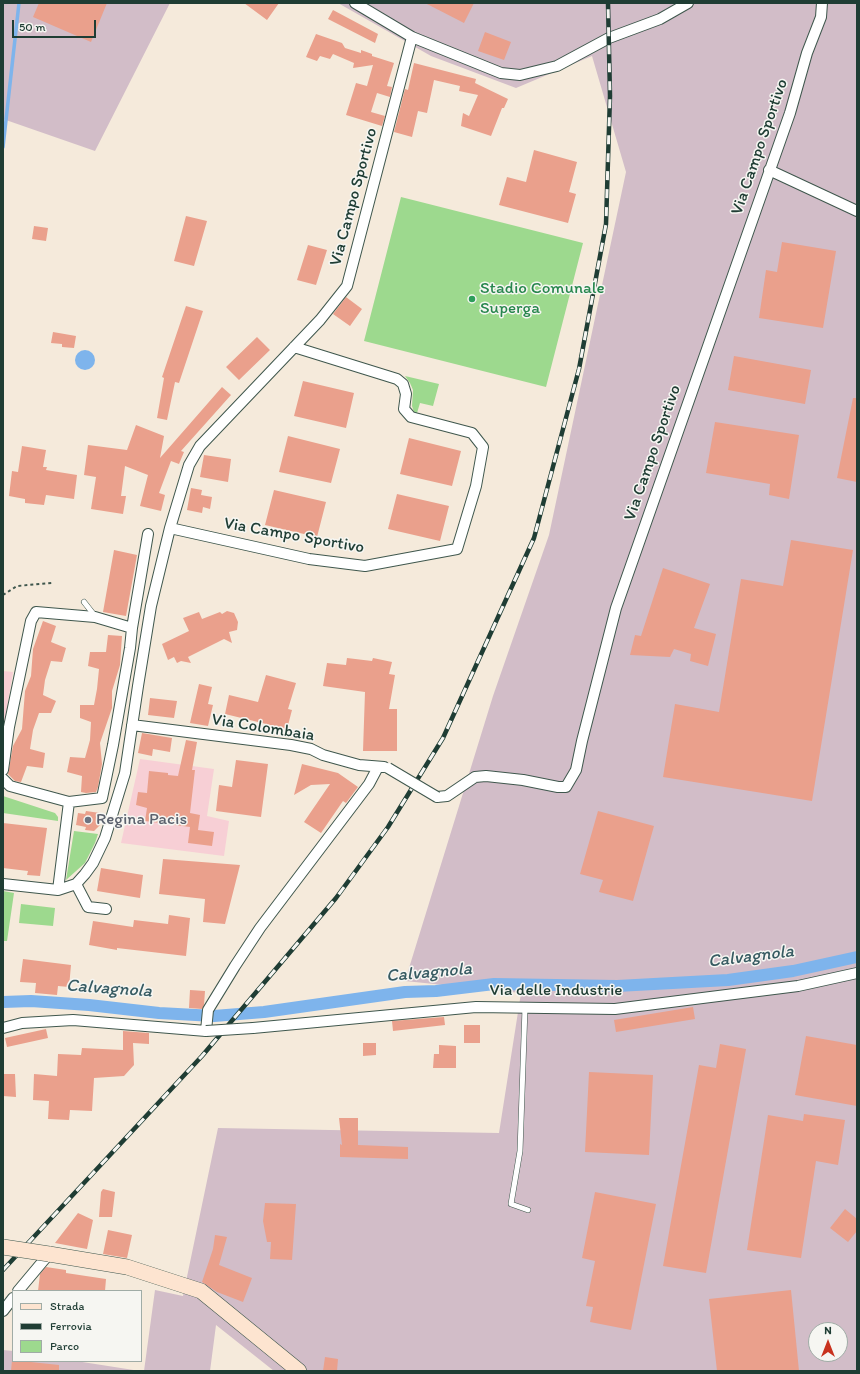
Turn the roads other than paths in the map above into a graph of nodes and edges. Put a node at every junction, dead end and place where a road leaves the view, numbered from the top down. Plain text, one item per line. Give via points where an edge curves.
1 (355, 3) edge
2 (688, 3) edge
3 (822, 3) edge
4 (412, 37) junction
5 (769, 170) junction
6 (857, 211) edge
7 (294, 347) junction
8 (170, 528) junction
9 (148, 534) dead end
10 (84, 602) dead end
11 (95, 617) junction
12 (132, 628) junction
13 (132, 725) junction
14 (383, 767) junction
15 (3, 770) edge
16 (3, 779) edge
17 (69, 802) junction
18 (3, 884) edge
19 (76, 884) junction
20 (58, 890) junction
21 (106, 909) dead end
22 (857, 973) edge
23 (525, 1008) junction
24 (3, 1028) edge
25 (206, 1031) junction
26 (528, 1210) dead end
27 (3, 1247) edge
28 (49, 1254) junction
29 (19, 1290) edge
30 (12, 1299) edge
31 (3, 1311) edge
32 (299, 1371) edge

1 - 4 street
2 - 4 street via 660,19 609,38 557,66 520,75 501,73
3 - 5 street, Via Campo Sportivo via 821,17
4 - 7 street, Via Campo Sportivo via 347,286
5 - 6 street
5 - 14 street, Via Campo Sportivo, bridge via 616,608 574,775 566,787 558,788 523,780 475,777 447,796 437,797
7 - 8 street, Via Campo Sportivo via 200,446 189,465
7 - 8 street, Via Campo Sportivo via 397,379 403,384 406,394 404,409 410,417 472,434 483,447 476,486 457,550 365,566 309,559
8 - 13 street, Via Campo Sportivo via 152,606
9 - 12 street
10 - 11 lane
11 - 12 street
11 - 15 street via 36,612 29,628
12 - 17 street via 102,798
13 - 14 street, Via Colombaia via 311,749 360,765
13 - 19 street, Via Campo Sportivo via 125,773 105,838 93,863
14 - 25 street via 260,928 208,1010
16 - 17 street via 10,786
17 - 20 street
18 - 20 street
19 - 20 street
19 - 21 street via 88,907
22 - 23 street, Via delle Industrie via 798,986 615,1009
23 - 25 street, Via delle Industrie, bridge via 476,1007
23 - 26 lane via 520,1151 511,1204
24 - 25 street, Via delle Industrie via 22,1023 74,1020
27 - 28 main road, bridge
28 - 29 street
28 - 32 main road via 127,1267 201,1291
30 - 31 street

